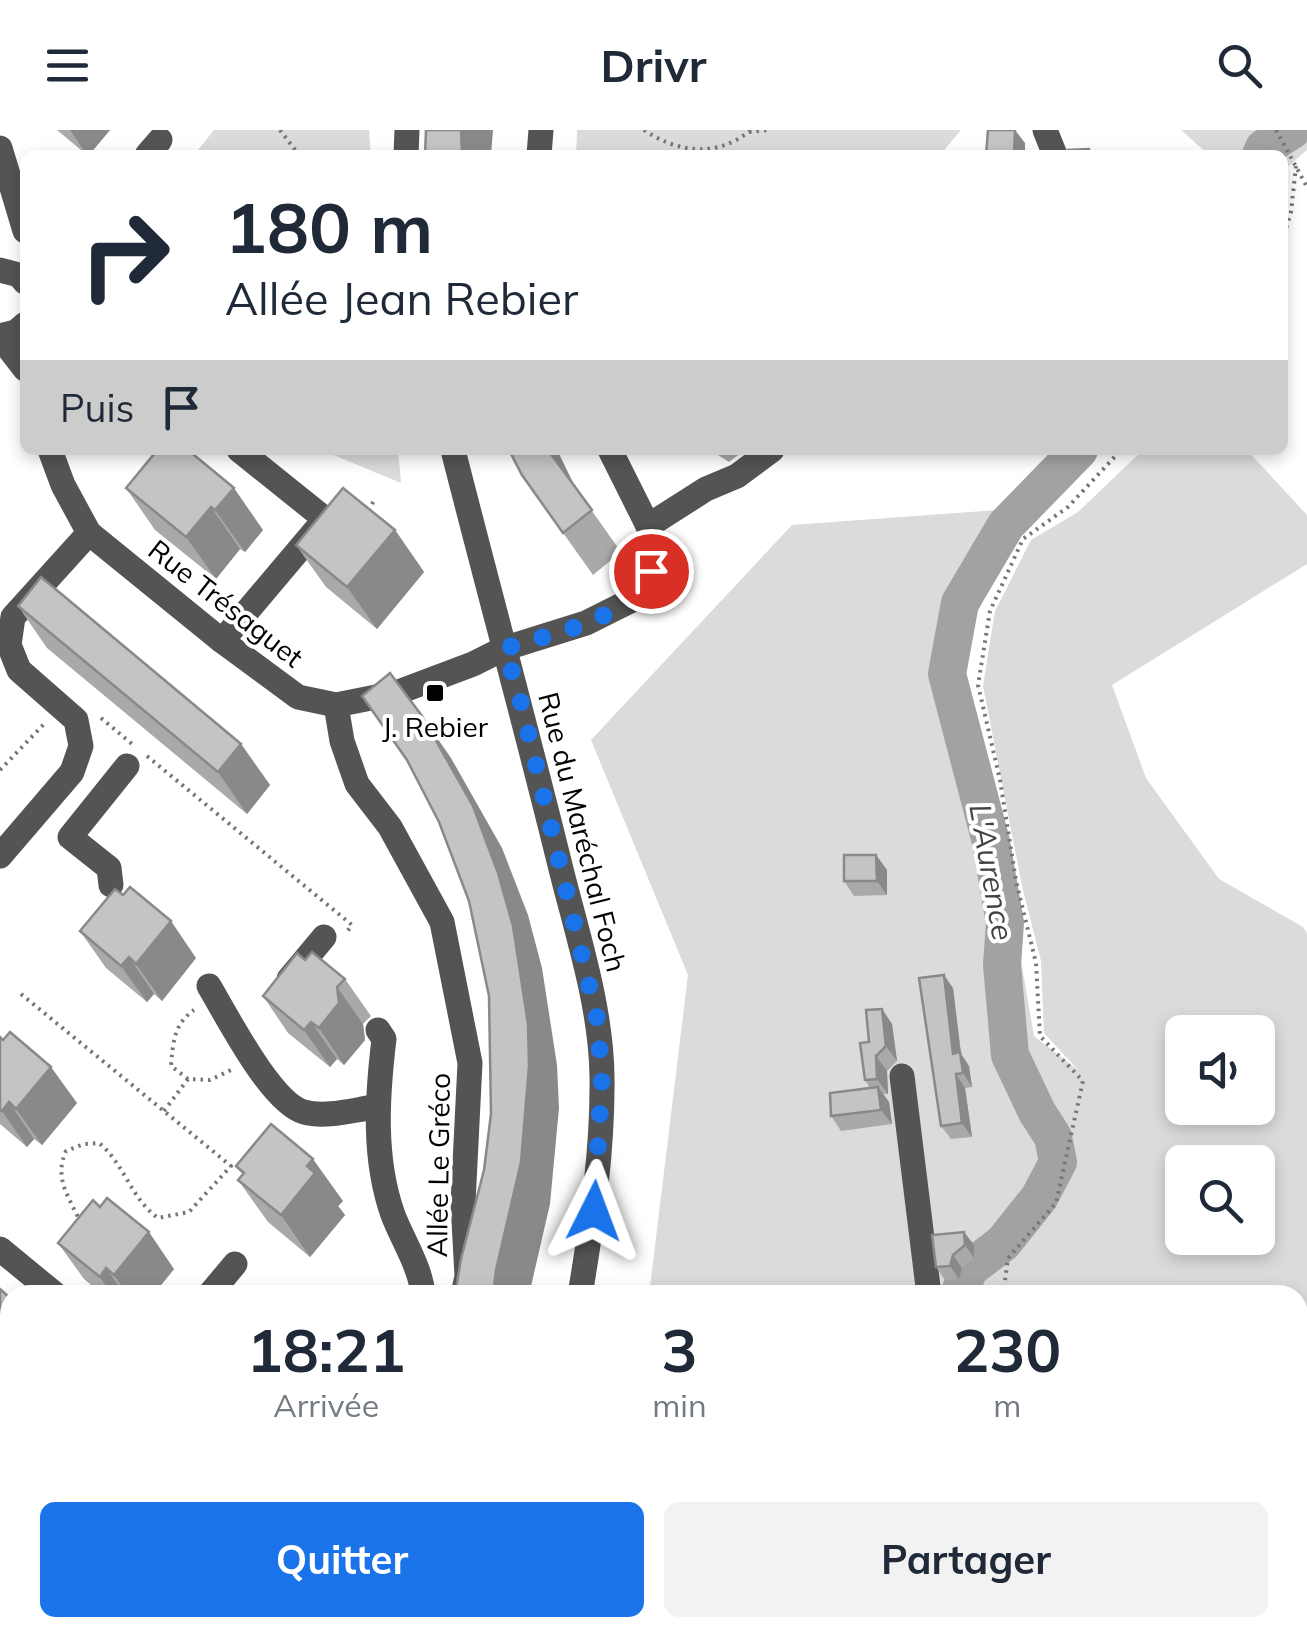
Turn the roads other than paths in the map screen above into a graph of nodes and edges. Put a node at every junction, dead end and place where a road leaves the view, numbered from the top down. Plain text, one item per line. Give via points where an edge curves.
1 (3, 160) edge
2 (0, 206) edge
3 (20, 214) edge
4 (0, 336) edge
5 (20, 362) edge
6 (52, 455) edge
7 (245, 455) edge
8 (455, 455) edge
9 (612, 455) edge
10 (765, 455) edge
11 (648, 526) junction
12 (89, 533) junction
13 (222, 640) junction
14 (503, 649) junction
15 (336, 706) junction
16 (127, 766) dead end
17 (57, 790) junction
18 (88, 814) junction
19 (0, 856) edge
20 (112, 885) dead end
21 (332, 938) road end
22 (289, 979) edge
23 (210, 986) dead end
24 (378, 1030) dead end
25 (902, 1076) dead end
26 (376, 1107) junction
27 (0, 1250) edge
28 (235, 1264) dead end
29 (44, 1285) edge
30 (218, 1285) edge
31 (419, 1285) edge
32 (465, 1285) edge
33 (582, 1285) edge
34 (929, 1285) edge

1 - 2 street
1 - 3 street
4 - 5 street
6 - 12 street
7 - 13 street via 325,519
8 - 14 street, Rue du Maréchal Foch
9 - 11 street
10 - 11 street
11 - 14 street via 655,554 651,571 630,601 586,623
12 - 13 street, Rue Trésaguet
12 - 17 street via 14,617 9,645 19,670 76,720 80,746
13 - 15 street, Rue Trésaguet via 298,697
14 - 15 street via 396,693
14 - 33 street, Rue du Maréchal Foch via 597,1018 602,1077 596,1192
15 - 32 street, Allée Le Gréco via 357,784 390,828 442,922 470,1062
16 - 18 street
17 - 18 street
17 - 19 street
18 - 20 street via 70,837 109,868
21 - 22 street
23 - 26 street via 258,1069 300,1112
24 - 26 street via 384,1038
25 - 34 street
26 - 31 street via 392,1214
27 - 29 street
28 - 30 street

